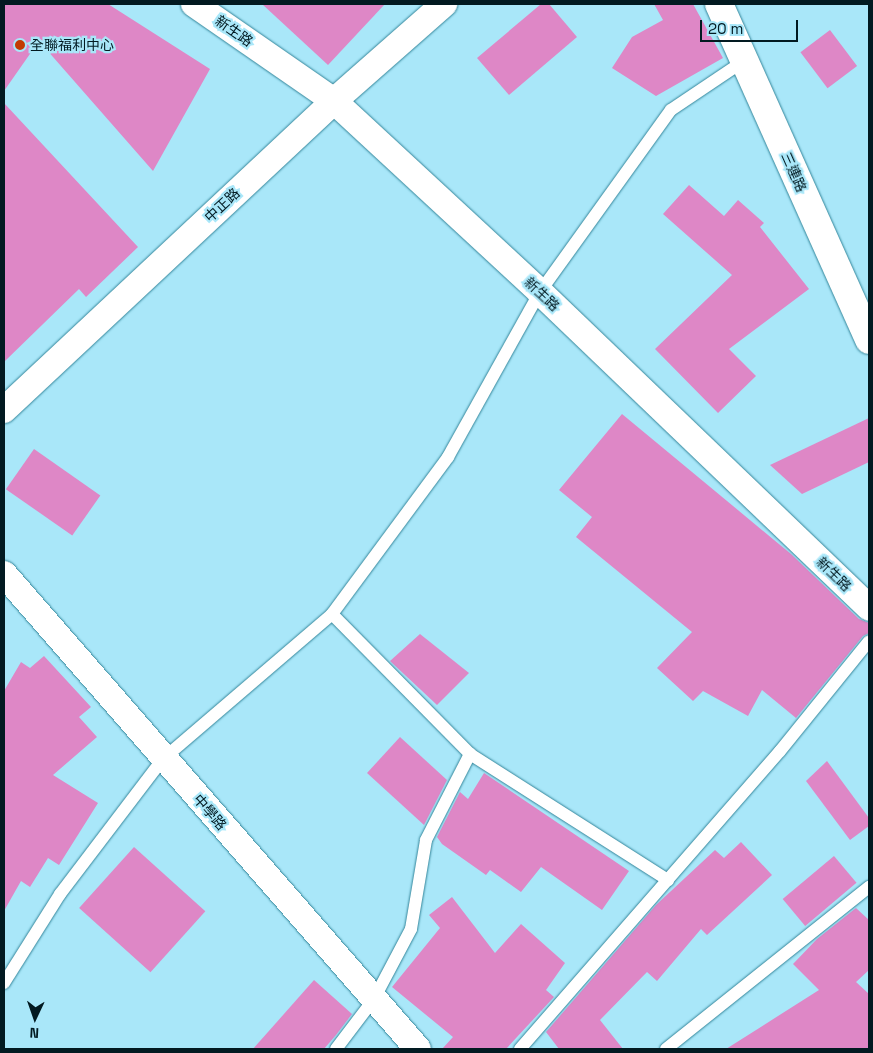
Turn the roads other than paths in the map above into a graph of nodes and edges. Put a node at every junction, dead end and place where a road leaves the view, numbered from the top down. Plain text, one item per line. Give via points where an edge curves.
1 (194, 4) edge
2 (444, 4) edge
3 (719, 4) edge
4 (744, 61) junction
5 (334, 101) junction
6 (540, 292) junction
7 (869, 340) edge
8 (4, 410) edge
9 (4, 574) edge
10 (869, 608) edge
11 (332, 614) junction
12 (869, 641) edge
13 (470, 754) junction
14 (163, 759) junction
15 (668, 880) junction
16 (869, 887) edge
17 (4, 983) edge
18 (374, 999) junction
19 (336, 1049) edge
20 (418, 1049) edge
21 (520, 1049) edge
22 (666, 1049) edge

1 - 5 street, 新生路
2 - 5 street, 中正路
3 - 4 main road, 三連路
4 - 6 lane via 671,110
4 - 7 main road, 三連路
5 - 6 street, 新生路
5 - 8 street, 中正路
6 - 10 street, 新生路
6 - 11 lane via 448,457
9 - 14 street, 中學路
11 - 13 lane
11 - 14 lane
12 - 15 lane via 780,751
13 - 15 lane
13 - 18 lane via 426,840 411,929
14 - 17 lane via 60,894
14 - 18 street, 中學路
15 - 21 lane
16 - 22 lane
18 - 19 lane
18 - 20 street, 中學路

